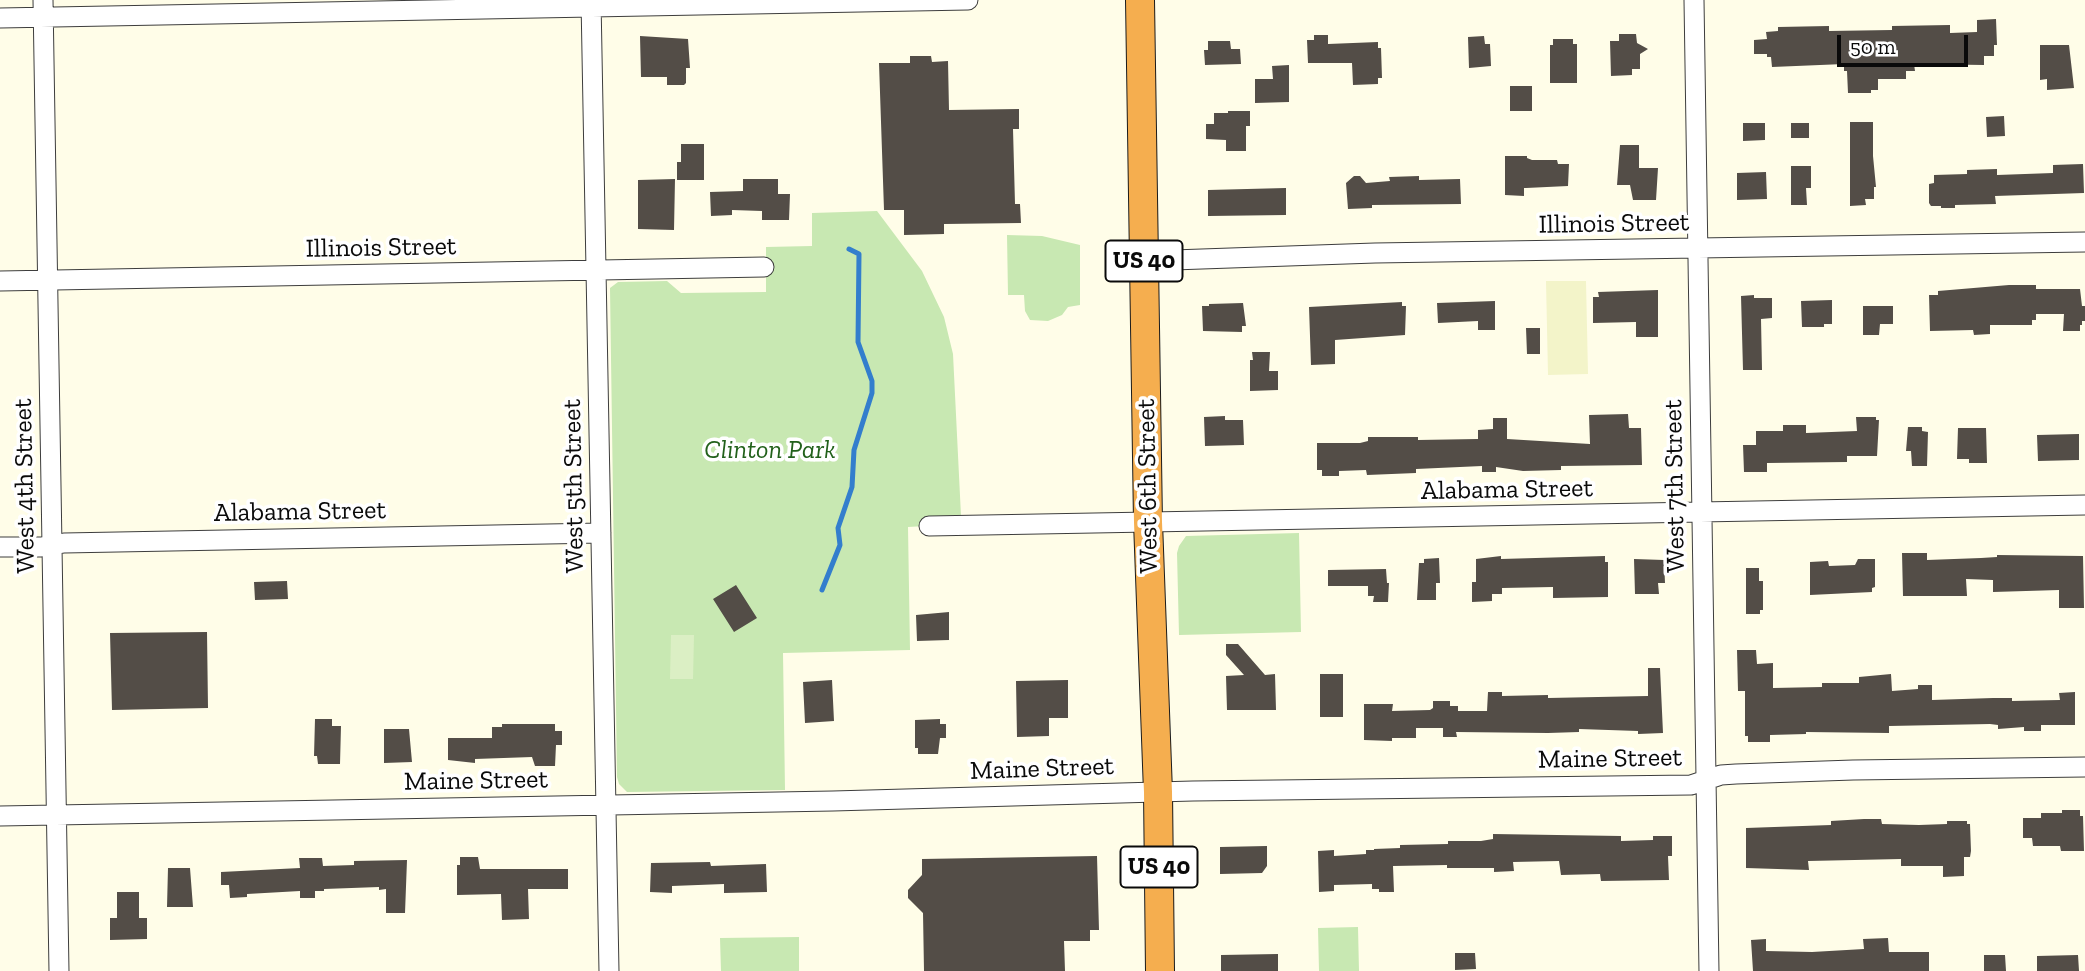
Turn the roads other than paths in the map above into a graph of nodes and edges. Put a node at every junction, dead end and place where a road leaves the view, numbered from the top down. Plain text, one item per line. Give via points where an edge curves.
1 (968, 0) edge
2 (1140, 0) edge
3 (1694, 0) edge
4 (591, 4) edge
5 (43, 8) edge
6 (0, 18) edge
7 (2085, 242) edge
8 (1698, 250) junction
9 (1144, 261) junction
10 (764, 267) dead end
11 (596, 270) junction
12 (47, 280) junction
13 (0, 281) edge
14 (2085, 505) edge
15 (1702, 512) junction
16 (1148, 522) junction
17 (929, 526) dead end
18 (601, 533) junction
19 (52, 545) junction
20 (0, 547) edge
21 (2085, 767) edge
22 (1706, 780) junction
23 (1158, 792) junction
24 (606, 805) junction
25 (57, 815) junction
26 (0, 816) edge
27 (60, 971) edge
28 (609, 971) edge
29 (1160, 971) edge
30 (1709, 971) edge

1 - 4 street
2 - 9 highway, West 6th Street / US 40
3 - 8 street, West 7th Street
4 - 5 street
4 - 11 street, West 5th Street
5 - 6 street
5 - 12 street, West 4th Street
7 - 8 street, Illinois Street
8 - 9 street, Illinois Street
8 - 15 street, West 7th Street
9 - 16 highway, West 6th Street / US 40
10 - 11 street, Illinois Street
11 - 12 street, Illinois Street
11 - 18 street, West 5th Street
12 - 13 street, Illinois Street
12 - 19 street, West 4th Street
14 - 15 street, Alabama Street
15 - 16 street, Alabama Street
15 - 22 street, West 7th Street
16 - 17 street, Alabama Street
16 - 23 highway, West 6th Street / US 40
18 - 19 street, Alabama Street
18 - 24 street, West 5th Street
19 - 20 street, Alabama Street
19 - 25 street, West 4th Street
21 - 22 street, Maine Street via 1853,770 1721,775
22 - 23 street, Maine Street via 1691,785
22 - 30 street, West 7th Street
23 - 24 street, Maine Street
23 - 29 highway, West 6th Street / US 40
24 - 25 street, Maine Street
24 - 28 street, West 5th Street
25 - 26 street, Maine Street
25 - 27 street, West 4th Street

